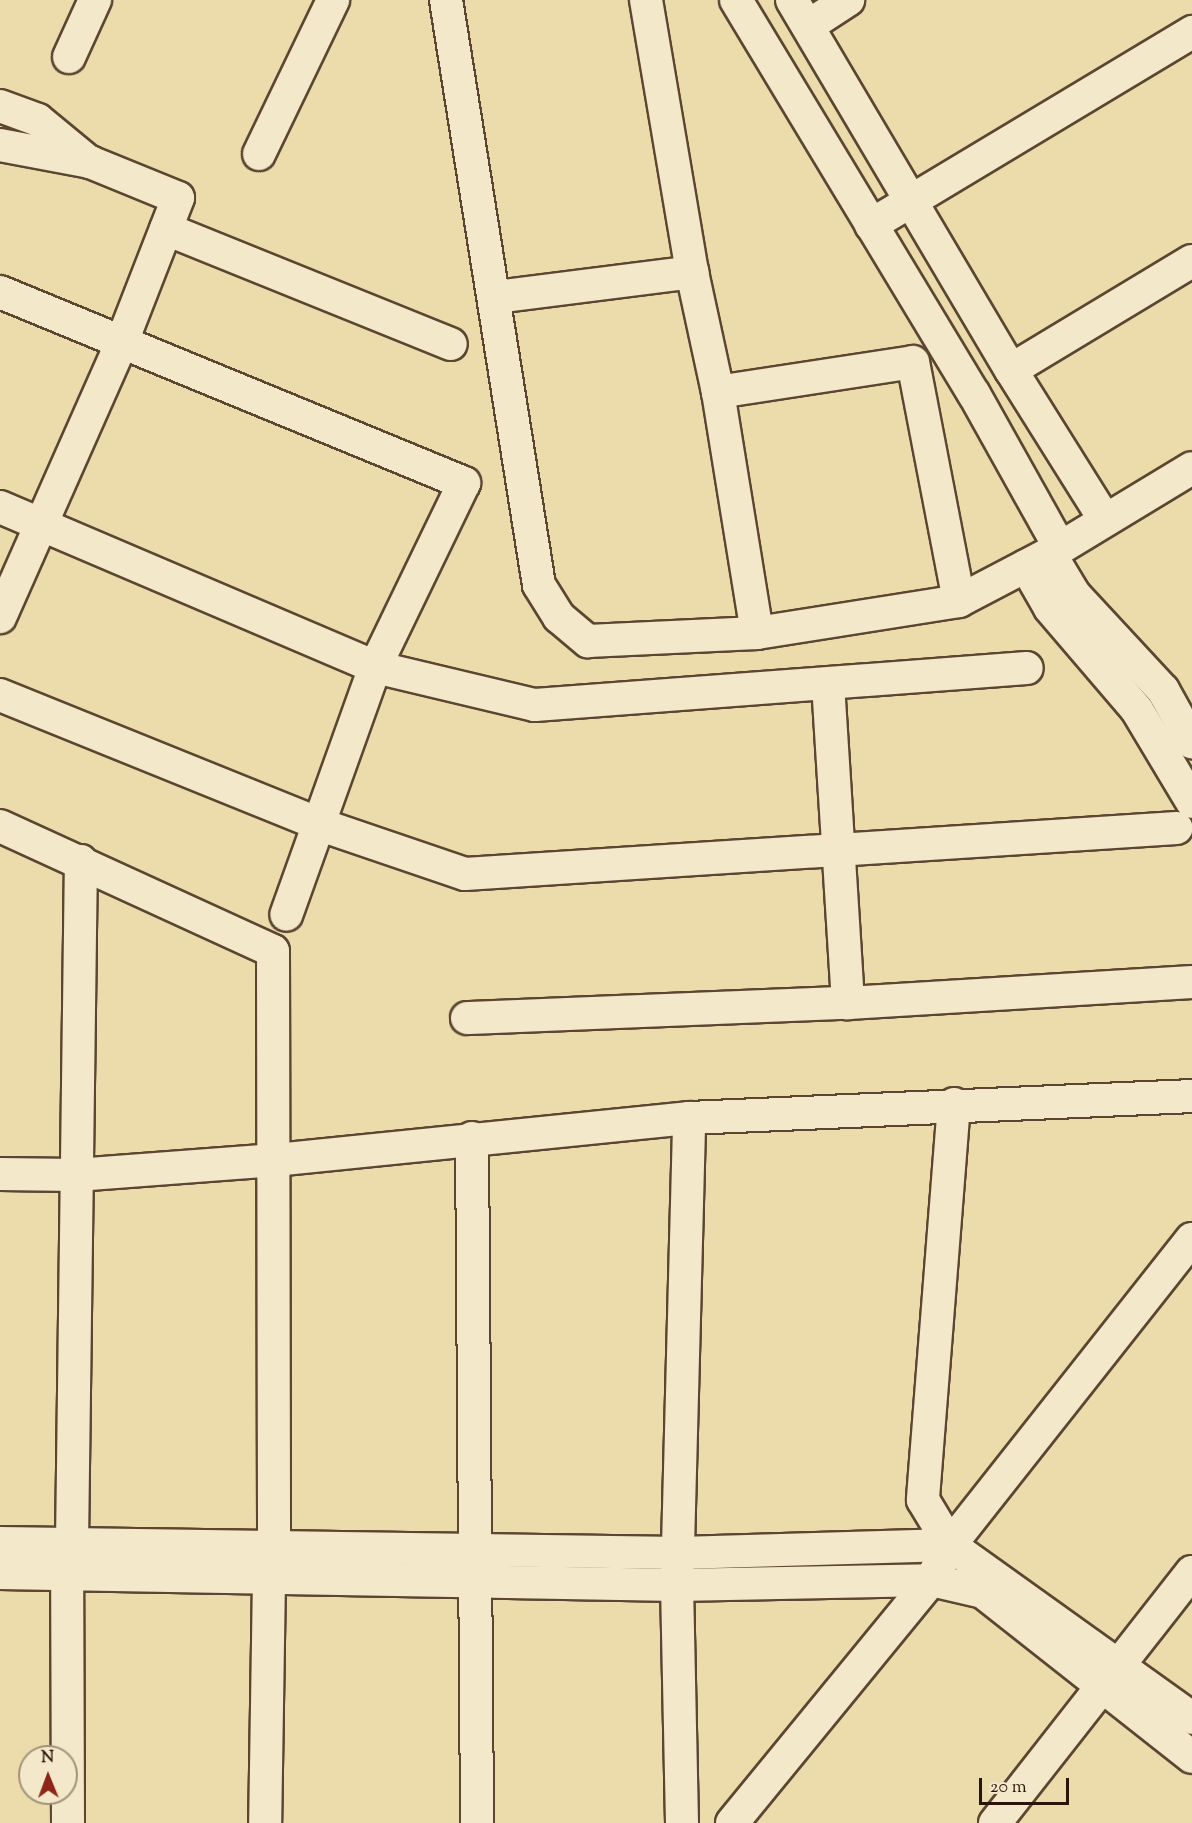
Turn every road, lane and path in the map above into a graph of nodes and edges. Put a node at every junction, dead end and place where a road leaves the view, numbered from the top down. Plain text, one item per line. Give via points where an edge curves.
1 (95, 0) edge
2 (333, 0) edge
3 (446, 0) edge
4 (646, 0) edge
5 (736, 0) edge
6 (848, 0) edge
7 (800, 13) edge
8 (1192, 32) edge
9 (69, 57) dead end
10 (0, 106) edge
11 (0, 145) edge
12 (259, 154) dead end
13 (90, 162) junction
14 (912, 203) junction
15 (872, 225) junction
16 (166, 229) junction
17 (1192, 261) edge
18 (692, 272) junction
19 (0, 292) edge
20 (495, 297) junction
21 (122, 342) junction
22 (450, 344) dead end
23 (1011, 370) junction
24 (718, 393) junction
25 (1192, 468) edge
26 (0, 507) edge
27 (1105, 520) junction
28 (39, 524) junction
29 (1045, 556) junction
30 (958, 601) junction
31 (0, 617) edge
32 (757, 633) junction
33 (375, 667) junction
34 (1027, 668) dead end
35 (828, 684) junction
36 (0, 695) edge
37 (1192, 742) edge
38 (1184, 815) edge
39 (321, 825) junction
40 (0, 826) edge
41 (838, 852) junction
42 (81, 861) junction
43 (286, 915) dead end
44 (1192, 982) edge
45 (848, 1003) junction
46 (467, 1018) dead end
47 (1192, 1096) edge
48 (954, 1104) junction
49 (688, 1118) junction
50 (472, 1138) junction
51 (275, 1160) junction
52 (0, 1174) edge
53 (76, 1175) junction
54 (1192, 1239) edge
55 (0, 1543) edge
56 (274, 1545) junction
57 (950, 1545) junction
58 (680, 1553) junction
59 (69, 1559) junction
60 (475, 1566) junction
61 (1192, 1572) edge
62 (0, 1573) edge
63 (269, 1578) junction
64 (931, 1580) junction
65 (677, 1585) junction
66 (1108, 1677) junction
67 (1192, 1718) edge
68 (1192, 1757) edge
69 (68, 1823) edge
70 (266, 1823) edge
71 (477, 1823) edge
72 (682, 1823) edge
73 (732, 1823) edge
74 (995, 1823) edge

1 - 9 street
2 - 12 street
3 - 20 street via 471,180
4 - 18 street
5 - 15 street
6 - 7 street
7 - 14 street
8 - 14 street
10 - 13 street via 38,120
11 - 13 street
13 - 16 street via 178,198
14 - 15 street
14 - 23 street
15 - 29 street via 974,394
16 - 21 street
16 - 22 street
17 - 23 street
18 - 20 street
18 - 24 street
19 - 21 street
20 - 32 street via 539,585 559,617 588,641
21 - 28 street
21 - 33 street via 464,483
23 - 27 street
24 - 30 street via 913,362
24 - 32 street
25 - 27 street
26 - 28 street
27 - 29 street
28 - 31 street
28 - 33 street
29 - 30 street
29 - 37 street via 1074,594 1163,690
29 - 38 street via 1050,608 1137,710
30 - 32 street
33 - 35 street via 535,705
33 - 39 street
34 - 35 street
35 - 41 street
36 - 39 street
38 - 41 street
39 - 41 street via 465,874
39 - 43 street
40 - 42 street
41 - 45 street
42 - 51 street via 273,951
42 - 53 street
44 - 45 street
45 - 46 street
47 - 48 street
48 - 49 street
48 - 57 street via 923,1500
49 - 50 street
49 - 58 street
50 - 51 street
50 - 60 street
51 - 53 street
51 - 56 street
52 - 53 street
53 - 59 street
54 - 57 street
55 - 59 street
56 - 59 street
56 - 60 street
56 - 63 street
57 - 58 street
57 - 64 street
57 - 66 street
58 - 60 street
58 - 65 street
59 - 62 street
59 - 63 street
59 - 69 street
60 - 63 street
60 - 65 street
60 - 71 street
61 - 66 street
63 - 70 street
64 - 65 street
64 - 66 street via 983,1592
64 - 73 street
65 - 72 street
66 - 67 street
66 - 68 street
66 - 74 street

